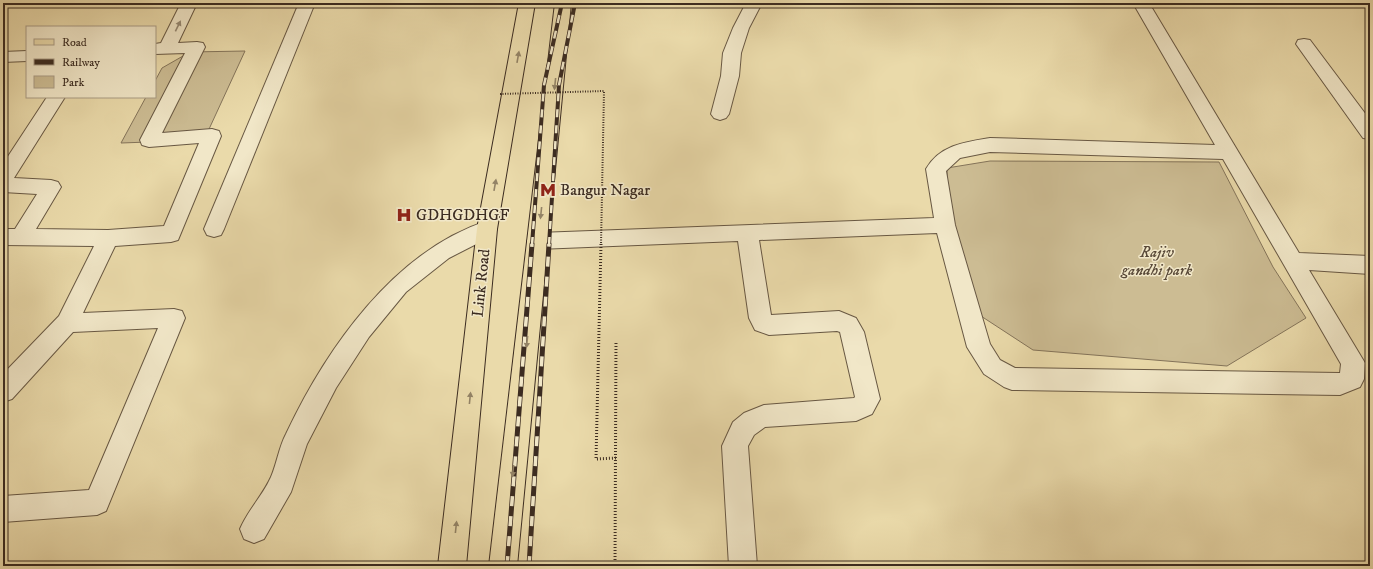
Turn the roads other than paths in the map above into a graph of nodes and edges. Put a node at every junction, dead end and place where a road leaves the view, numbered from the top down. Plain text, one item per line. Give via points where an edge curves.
1 (189, 3) edge
2 (307, 3) edge
3 (527, 3) edge
4 (563, 3) edge
5 (754, 3) edge
6 (1141, 3) edge
7 (1304, 44) dead end
8 (161, 49) edge
9 (26, 56) edge
10 (3, 57) edge
11 (55, 98) edge
12 (720, 114) dead end
13 (1370, 133) edge
14 (1230, 152) junction
15 (3, 180) edge
16 (3, 185) edge
17 (945, 225) junction
18 (214, 229) dead end
19 (487, 229) junction
20 (747, 234) junction
21 (12, 237) edge
22 (108, 238) junction
23 (538, 241) junction
24 (1292, 261) junction
25 (1370, 265) edge
26 (67, 323) junction
27 (3, 391) edge
28 (3, 508) edge
29 (254, 529) dead end
30 (452, 566) edge
31 (503, 566) edge
32 (743, 566) edge

8 -> 1 street
2 - 18 street
19 -> 3 main road, Link Road
4 -> 23 main road
5 - 12 street via 732,53 730,76
6 - 14 street
7 - 13 street
8 - 22 street via 197,47 149,140 212,136 171,234
9 - 10 street
11 - 15 street
14 - 17 street via 990,145 969,148 953,153 936,169
14 - 24 street
16 - 21 street via 51,187
17 - 20 street
17 - 24 street via 979,347 992,367 1012,379 1340,384 1352,379 1353,363
19 - 29 street via 441,252 398,286 361,330 327,380 295,440 282,483
30 -> 19 main road, Link Road
20 - 23 street
20 - 32 street via 760,318 763,323 769,325 839,321 848,324 868,399 856,410 764,416 750,421 740,431 735,446
21 - 22 street
22 - 26 street
23 -> 31 main road
24 - 25 street
26 - 27 street
26 - 28 street via 174,318 97,502

